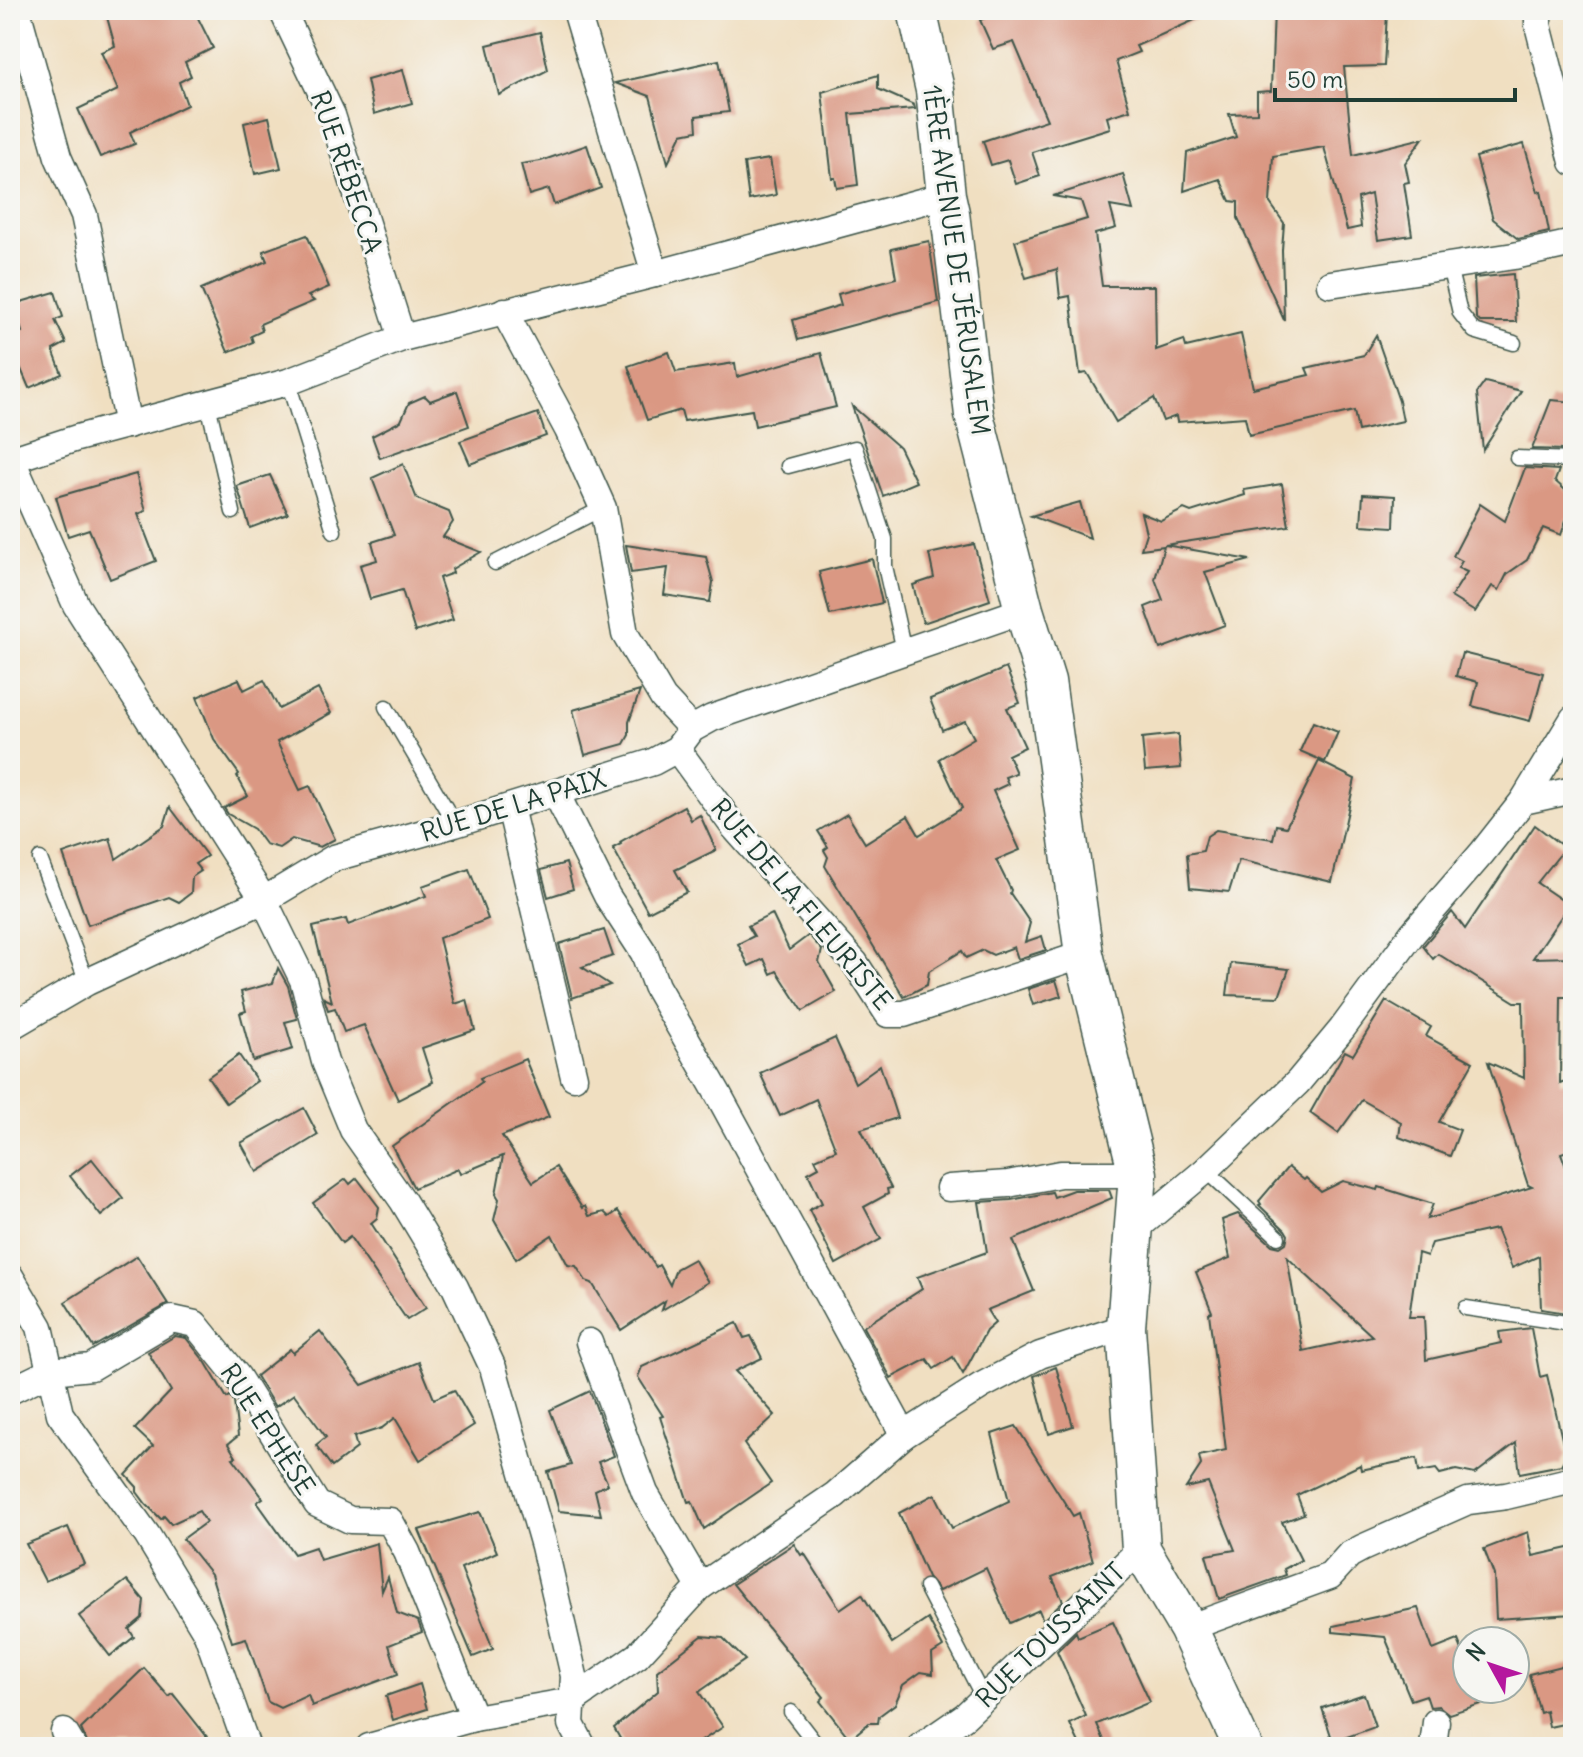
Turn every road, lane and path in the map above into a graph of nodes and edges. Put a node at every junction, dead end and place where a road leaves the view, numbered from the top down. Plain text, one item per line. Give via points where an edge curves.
1 (17, 10) edge
2 (282, 10) edge
3 (576, 10) edge
4 (917, 10) edge
5 (1538, 10) edge
6 (1573, 162) edge
7 (946, 195) junction
8 (1573, 243) edge
9 (1449, 266) junction
10 (655, 274) junction
11 (1330, 284) dead end
12 (504, 311) junction
13 (402, 338) junction
14 (1514, 343) dead end
15 (288, 382) junction
16 (208, 404) junction
17 (128, 425) junction
18 (1517, 458) dead end
19 (11, 460) edge
20 (1573, 460) edge
21 (788, 466) dead end
22 (603, 508) junction
23 (233, 512) dead end
24 (334, 531) dead end
25 (495, 563) dead end
26 (1024, 610) junction
27 (904, 651) junction
28 (386, 707) dead end
29 (1573, 719) edge
30 (684, 739) junction
31 (1573, 790) edge
32 (556, 793) junction
33 (1523, 801) junction
34 (510, 807) junction
35 (455, 824) junction
36 (40, 859) dead end
37 (264, 900) junction
38 (1084, 954) junction
39 (87, 982) junction
40 (10, 1027) edge
41 (574, 1077) dead end
42 (1206, 1170) junction
43 (1138, 1174) junction
44 (949, 1188) dead end
45 (1132, 1232) junction
46 (1278, 1237) dead end
47 (10, 1276) edge
48 (1466, 1308) dead end
49 (1573, 1324) edge
50 (1126, 1327) junction
51 (589, 1342) dead end
52 (51, 1371) junction
53 (10, 1391) edge
54 (904, 1435) junction
55 (1573, 1480) edge
56 (1141, 1549) junction
57 (700, 1587) junction
58 (926, 1587) dead end
59 (1188, 1628) junction
60 (983, 1697) junction
61 (572, 1701) junction
62 (791, 1712) dead end
63 (474, 1718) junction
64 (928, 1745) edge
65 (247, 1747) edge
66 (369, 1747) edge
67 (583, 1747) edge
68 (818, 1747) edge
69 (1243, 1747) edge

1 - 17 street via 58,157 84,215
2 - 13 street, RUE RÉBECCA via 332,115
3 - 10 street
4 - 7 street, 1ÈRE AVENUE DE JÉRUSALEM via 935,90
5 - 6 street
7 - 10 street
7 - 26 street, 1ÈRE AVENUE DE JÉRUSALEM via 974,415
8 - 9 street
9 - 11 street
9 - 14 lane via 1460,313 1474,331
10 - 12 street
12 - 13 street
12 - 22 street
13 - 15 street
15 - 16 street
15 - 24 lane
16 - 17 street
16 - 23 lane
17 - 19 street
18 - 20 lane
19 - 37 street via 76,605
21 - 27 lane via 855,448 885,539 885,566
22 - 25 lane
22 - 30 street via 625,634
26 - 27 street, RUE DE LA PAIX
26 - 38 street, 1ÈRE AVENUE DE JÉRUSALEM via 1046,681
27 - 30 street, RUE DE LA PAIX via 712,718
28 - 35 lane
29 - 33 street
30 - 32 street, RUE DE LA PAIX via 653,762
30 - 38 street, RUE DE LA FLEURISTE via 734,827 855,963 888,1014 904,1014
31 - 33 street
32 - 34 street, RUE DE LA PAIX
32 - 54 street via 607,896 644,953 656,986
33 - 42 street via 1298,1082
34 - 35 street, RUE DE LA PAIX
34 - 41 street
35 - 37 street, RUE DE LA PAIX via 334,858
36 - 39 lane
37 - 39 street, RUE DE LA PAIX
37 - 61 street via 303,980 325,1062 353,1130 455,1287 493,1368 544,1546 574,1676
38 - 43 street, 1ÈRE AVENUE DE JÉRUSALEM
39 - 40 street, RUE DE LA PAIX
42 - 45 street
42 - 46 lane
43 - 44 street via 1060,1174
43 - 45 street, 1ÈRE AVENUE DE JÉRUSALEM
45 - 50 street, 1ÈRE AVENUE DE JÉRUSALEM
47 - 52 street via 40,1327
48 - 49 lane
50 - 54 street via 1040,1355
50 - 56 street, 1ÈRE AVENUE DE JÉRUSALEM
51 - 57 street via 645,1493
52 - 53 street, RUE EPHÈSE
52 - 63 street, RUE EPHÈSE via 91,1367 172,1319 195,1324 237,1376 317,1504 350,1520 390,1521
52 - 65 street via 60,1414 147,1535 207,1634
54 - 57 street via 835,1495
55 - 59 street via 1468,1501 1349,1555 1330,1576
56 - 59 street
56 - 60 street, RUE TOUSSAINT
57 - 61 street via 637,1656
58 - 60 lane
59 - 69 street
60 - 64 street, RUE TOUSSAINT
61 - 63 street
61 - 67 street via 571,1724
62 - 68 lane
63 - 66 street

